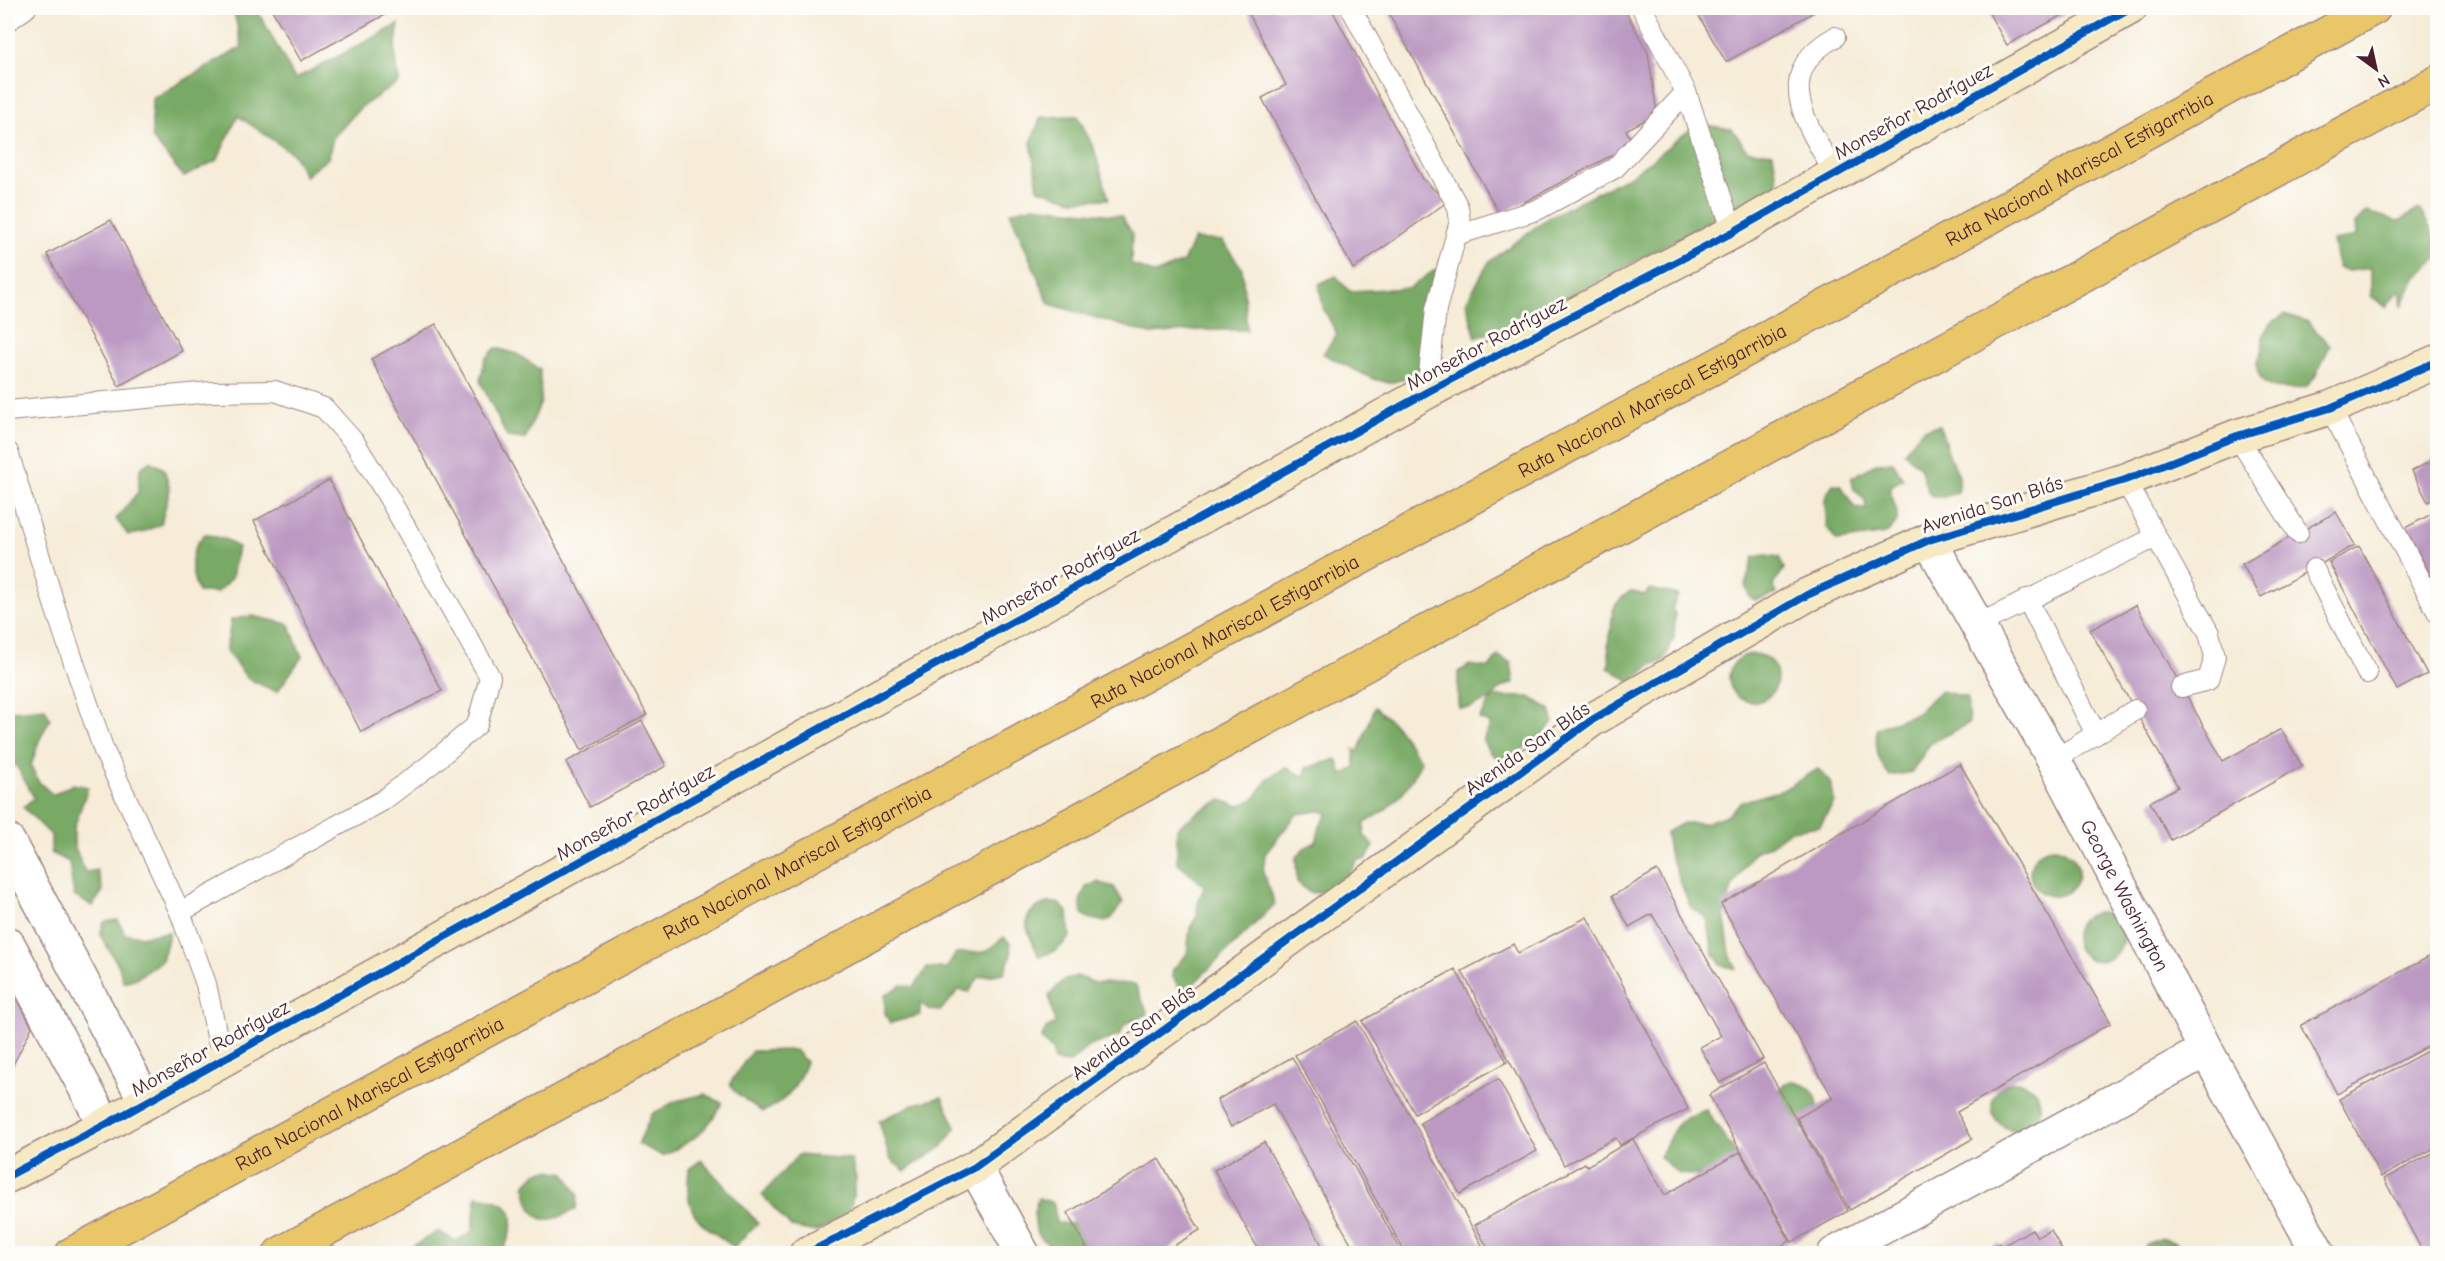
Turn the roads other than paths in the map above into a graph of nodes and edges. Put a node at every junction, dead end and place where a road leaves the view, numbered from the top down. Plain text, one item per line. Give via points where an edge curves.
1 (26, 8) edge
2 (1351, 8) edge
3 (1642, 8) edge
4 (2130, 8) edge
5 (2374, 8) edge
6 (8, 21) edge
7 (1835, 37) dead end
8 (2438, 82) edge
9 (1686, 92) junction
10 (1836, 174) junction
11 (1733, 232) junction
12 (1456, 235) junction
13 (2438, 361) edge
14 (1427, 392) junction
15 (2330, 408) junction
16 (8, 411) edge
17 (2237, 436) junction
18 (8, 452) edge
19 (2125, 480) junction
20 (2298, 533) dead end
21 (2156, 537) junction
22 (1929, 540) junction
23 (2314, 568) dead end
24 (2027, 599) junction
25 (2438, 613) edge
26 (1977, 625) junction
27 (2367, 673) dead end
28 (2181, 687) dead end
29 (2135, 710) dead end
30 (2096, 734) junction
31 (2054, 760) junction
32 (8, 841) edge
33 (180, 912) junction
34 (8, 944) edge
35 (2206, 1050) junction
36 (222, 1060) junction
37 (146, 1102) junction
38 (105, 1125) junction
39 (975, 1167) junction
40 (8, 1176) edge
41 (72, 1254) edge
42 (280, 1254) edge
43 (806, 1254) edge
44 (1023, 1254) edge
45 (1834, 1254) edge
46 (2319, 1254) edge

1 - 6 lane
2 - 12 lane via 1458,207
3 - 9 lane
4 - 10 street, Monseñor Rodríguez
5 - 41 highway, Ruta Nacional Mariscal Estigarribia
7 - 10 lane via 1817,47 1799,76 1800,105
8 - 42 highway
9 - 11 lane
9 - 12 lane via 1615,168 1537,210
10 - 11 street, Monseñor Rodríguez
11 - 14 street, Monseñor Rodríguez
12 - 14 lane via 1436,309
13 - 15 street, Avenida San Blás
14 - 36 street, Monseñor Rodríguez
15 - 17 street, Avenida San Blás
15 - 25 lane
16 - 33 lane via 211,392 275,391 324,408 355,443 389,498 490,677 477,725 431,764 382,801
17 - 19 street, Avenida San Blás
17 - 20 lane
18 - 33 lane via 104,751
19 - 21 lane
19 - 22 street, Avenida San Blás
21 - 24 lane
21 - 28 lane via 2208,633 2215,657 2208,680
22 - 26 street, George Washington
22 - 39 street, Avenida San Blás via 1807,595 1592,720
23 - 27 lane
24 - 26 lane
24 - 30 lane
26 - 31 street, George Washington
29 - 30 lane
30 - 31 lane
31 - 35 street, George Washington
32 - 37 street
33 - 36 lane via 206,984
34 - 38 street
35 - 45 street
35 - 46 street, George Washington
36 - 37 street, Monseñor Rodríguez
37 - 38 street, Monseñor Rodríguez
38 - 40 street, Monseñor Rodríguez
39 - 43 street, Avenida San Blás
39 - 44 street

